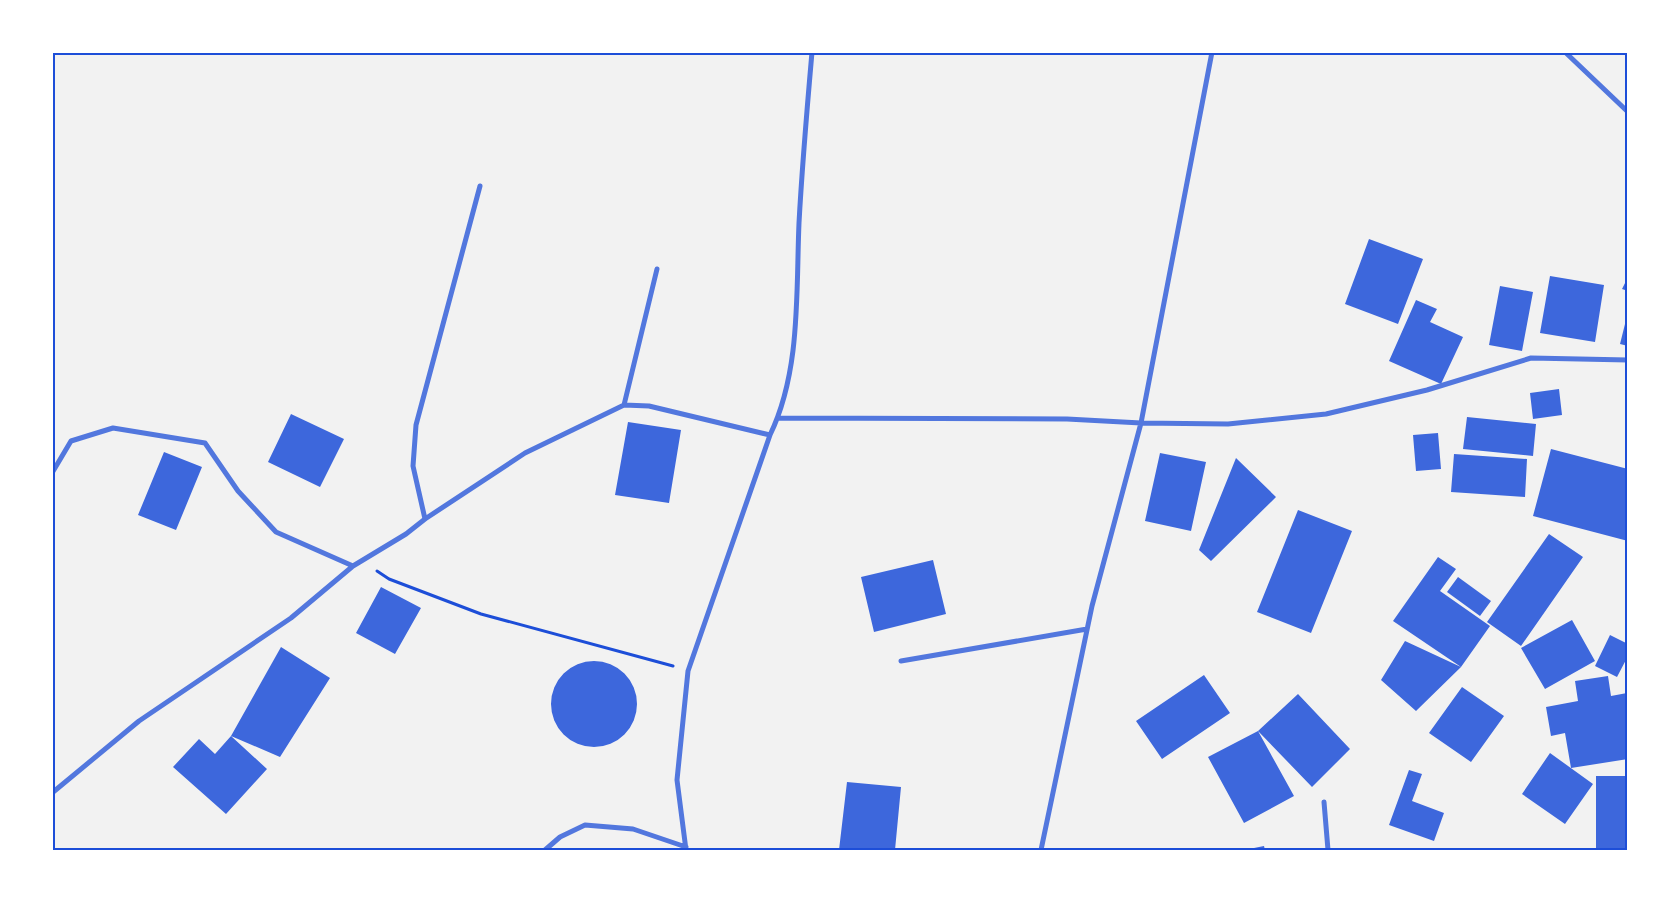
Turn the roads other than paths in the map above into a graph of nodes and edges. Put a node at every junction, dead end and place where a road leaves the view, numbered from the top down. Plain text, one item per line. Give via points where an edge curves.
1 (812, 52) edge
2 (1212, 52) edge
3 (1565, 52) edge
4 (1628, 112) edge
5 (480, 186) dead end
6 (657, 269) dead end
7 (1628, 360) edge
8 (624, 405) junction
9 (778, 418) junction
10 (1141, 424) junction
11 (770, 435) junction
12 (52, 474) edge
13 (425, 519) junction
14 (353, 566) junction
15 (1087, 629) junction
16 (901, 661) dead end
17 (52, 793) edge
18 (1324, 802) dead end
19 (686, 849) edge
20 (545, 850) edge
21 (1041, 850) edge
22 (1328, 850) edge

1 - 9 street via 802,164 793,352
2 - 10 street
3 - 4 street
5 - 13 street via 416,425 413,466
6 - 8 street
7 - 10 street via 1532,358 1427,390 1326,414 1228,424
8 - 11 street via 649,406
8 - 13 street via 526,453
9 - 10 street via 1068,419
9 - 11 street
10 - 15 street
11 - 19 street via 688,671 677,780
12 - 14 street via 72,441 113,428 205,443 238,491 276,532
13 - 14 street
14 - 17 street via 291,618 139,721
15 - 16 street
15 - 21 street
18 - 22 street
19 - 20 street via 634,829 585,825 560,837

